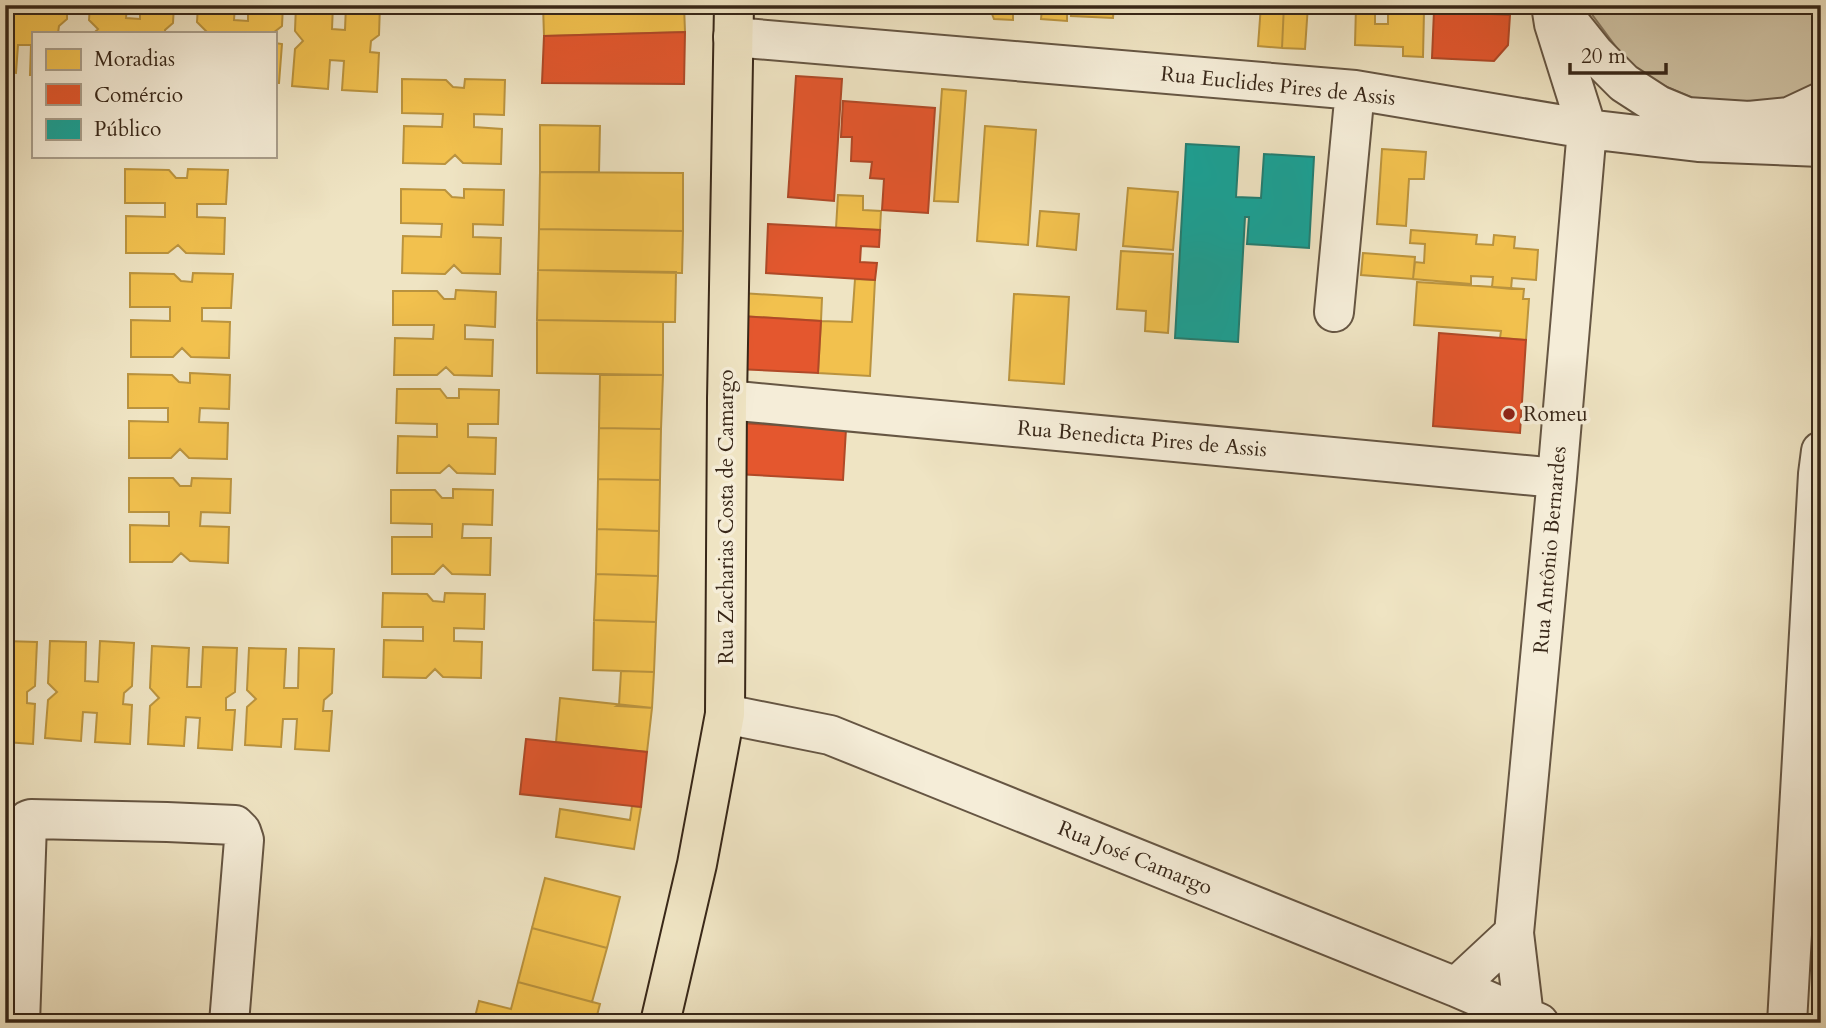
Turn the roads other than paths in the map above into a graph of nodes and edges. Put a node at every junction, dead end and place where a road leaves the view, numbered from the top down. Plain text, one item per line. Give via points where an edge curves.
1 (1551, 5) edge
2 (1565, 5) edge
3 (734, 21) edge
4 (1355, 90) junction
5 (1821, 102) edge
6 (1587, 129) junction
7 (1699, 130) junction
8 (1821, 147) edge
9 (1335, 312) dead end
10 (727, 400) junction
11 (1820, 467) edge
12 (1557, 478) junction
13 (725, 715) junction
14 (1514, 933) junction
15 (1806, 966) edge
16 (1456, 987) junction
17 (668, 1020) edge
18 (1532, 1020) edge
19 (20, 1023) edge
20 (229, 1023) edge
21 (1787, 1023) edge

1 - 6 street, Rua Antônio Bernardes
2 - 7 street via 1571,24 1624,83 1686,117
3 - 4 street, Rua Euclides Pires de Assis
3 - 10 main road, Rua Zacharias Costa de Camargo
4 - 6 street, Rua Euclides Pires de Assis
4 - 9 street
5 - 7 street via 1789,117
6 - 7 street, Rua Euclides Pires de Assis
6 - 12 street, Rua Antônio Bernardes
7 - 8 street, Rua Euclides Pires de Assis
10 - 12 street, Rua Benedicta Pires de Assis
10 - 13 main road, Rua Zacharias Costa de Camargo
11 - 15 street
12 - 14 street, Rua Antônio Bernardes
13 - 16 street, Rua José Camargo via 830,735
13 - 17 main road, Rua Zacharias Costa de Camargo
14 - 16 street
14 - 18 street, Rua Antônio Bernardes
15 - 21 street
16 - 18 street, Rua José Camargo
19 - 20 street via 27,820 32,818 235,825 241,831 244,840

